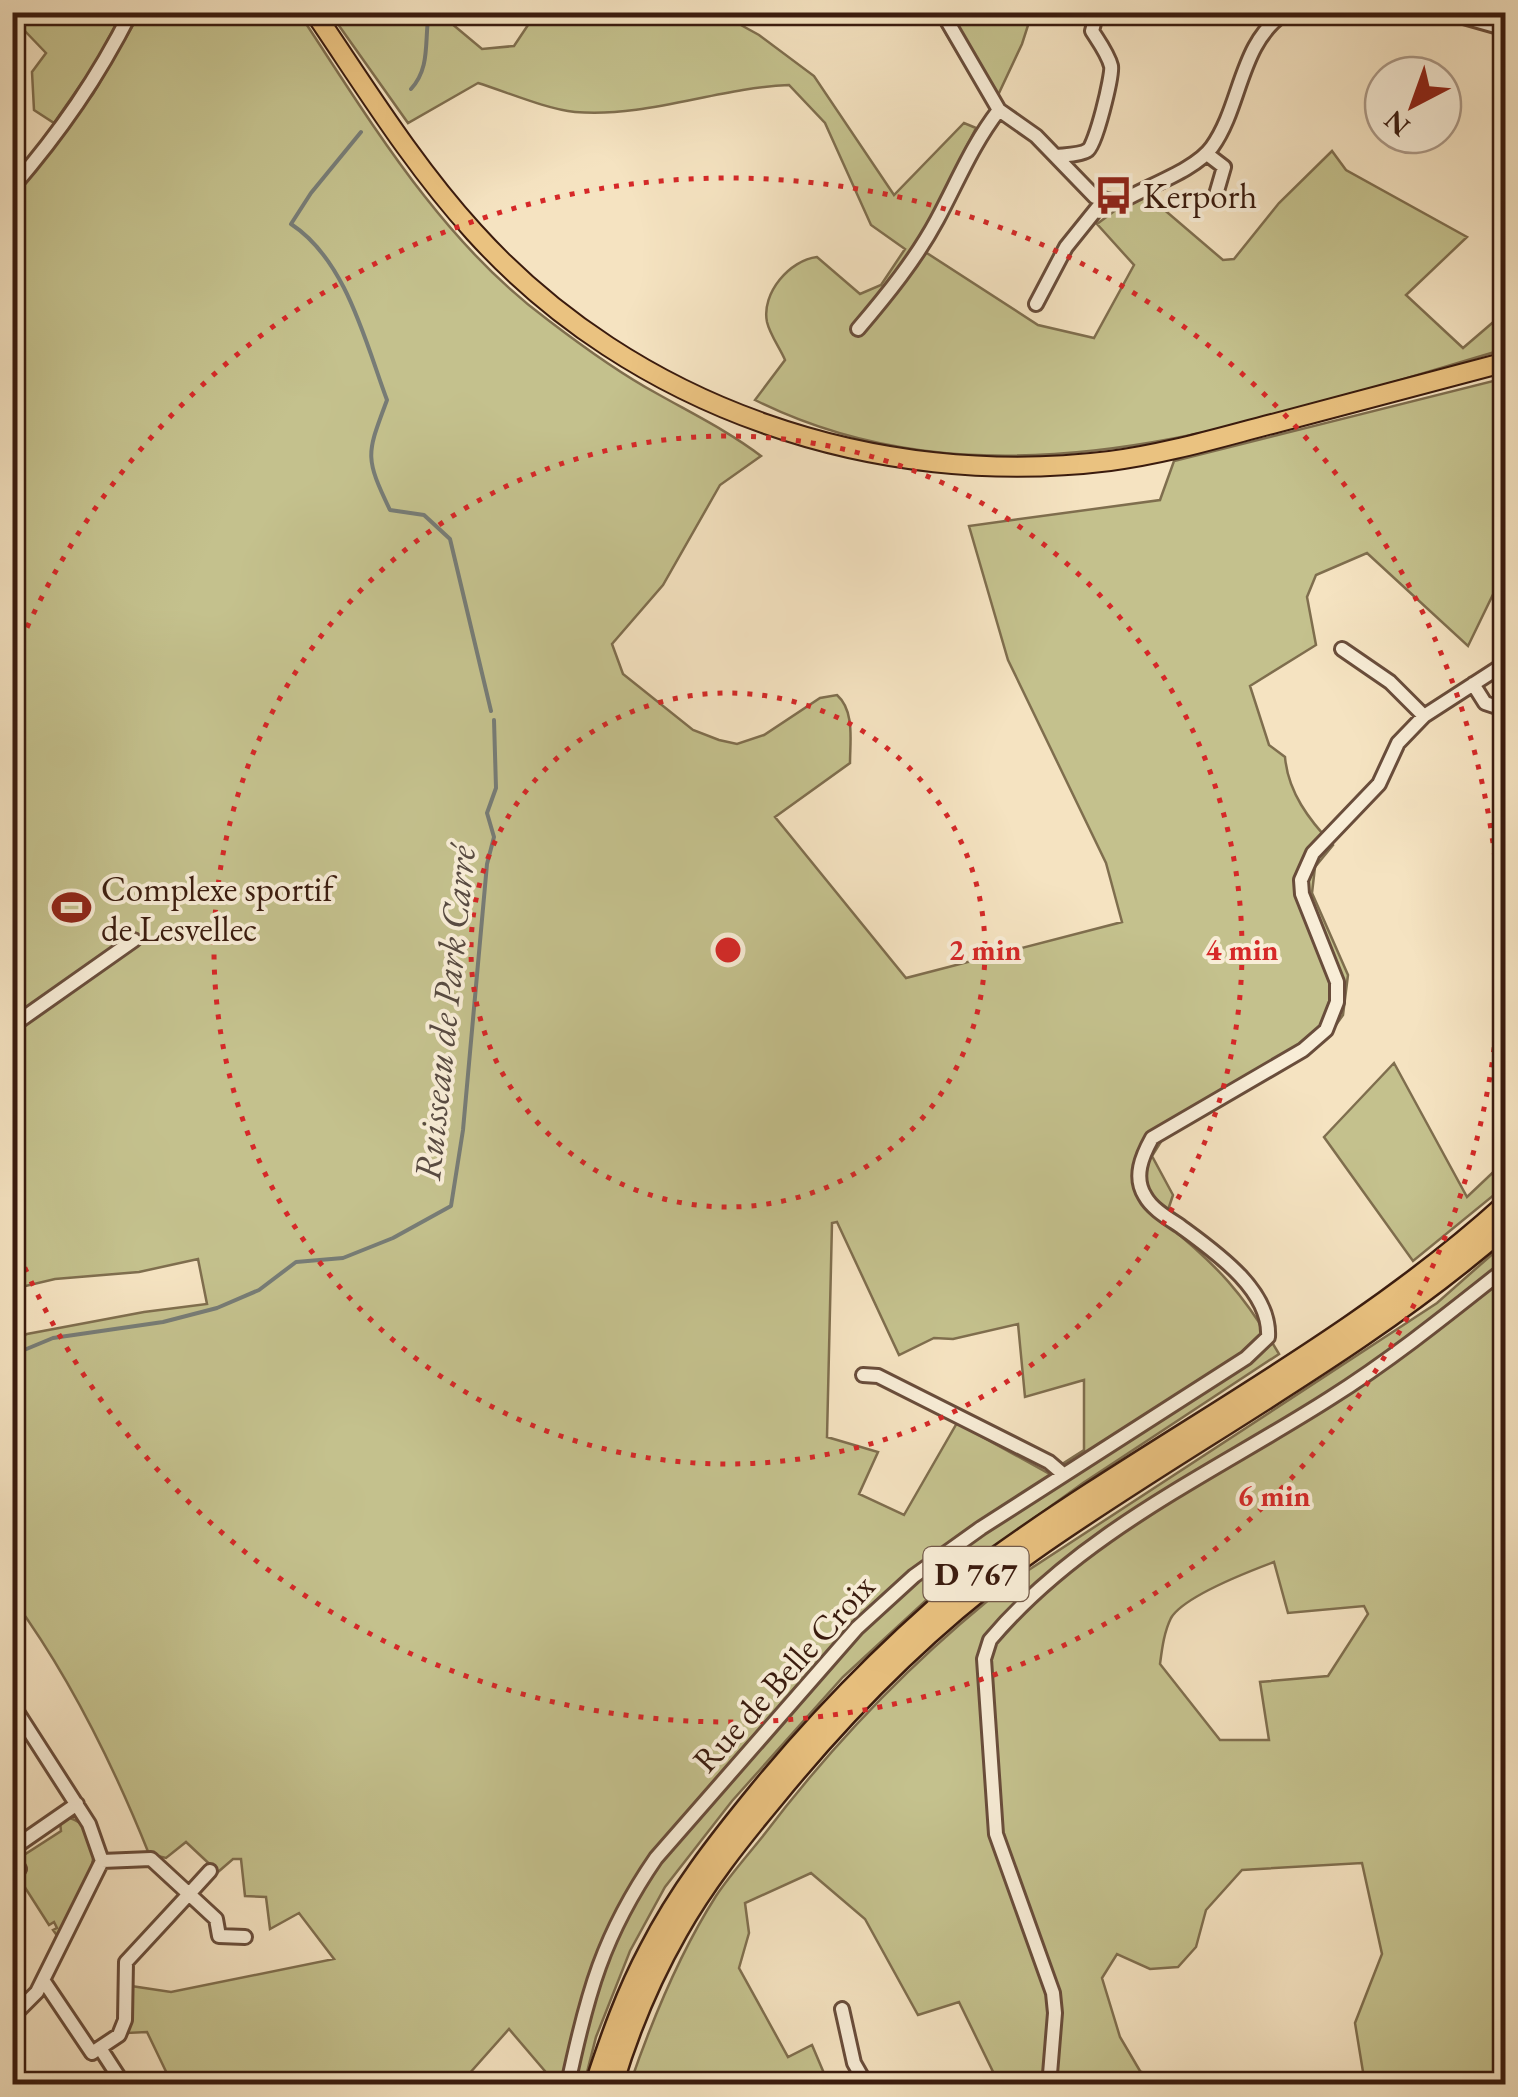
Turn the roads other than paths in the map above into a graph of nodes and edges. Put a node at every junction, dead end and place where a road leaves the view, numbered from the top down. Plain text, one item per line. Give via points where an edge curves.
1 (131, 12) edge
2 (314, 12) edge
3 (942, 12) edge
4 (1097, 12) edge
5 (1286, 12) edge
6 (1446, 12) edge
7 (1506, 29) edge
8 (999, 110) junction
9 (1206, 154) junction
10 (1057, 156) junction
11 (12, 188) edge
12 (1215, 198) dead end
13 (1103, 202) junction
14 (1036, 304) dead end
15 (858, 329) dead end
16 (1506, 362) edge
17 (1342, 649) dead end
18 (1506, 662) edge
19 (1474, 684) junction
20 (1506, 710) edge
21 (1424, 716) junction
22 (134, 940) dead end
23 (12, 1026) edge
24 (1506, 1205) edge
25 (1506, 1224) edge
26 (1506, 1268) edge
27 (863, 1375) dead end
28 (1063, 1474) junction
29 (12, 1704) edge
30 (77, 1804) junction
31 (12, 1848) edge
32 (102, 1861) junction
33 (210, 1872) dead end
34 (188, 1894) junction
35 (245, 1937) dead end
36 (43, 1980) junction
37 (842, 2009) dead end
38 (12, 2018) edge
39 (100, 2048) junction
40 (118, 2084) edge
41 (568, 2084) edge
42 (596, 2084) edge
43 (612, 2084) edge
44 (866, 2084) edge
45 (1044, 2084) edge

1 - 11 street via 62,130
2 - 16 main road via 438,190 514,273 649,371 799,436 956,466 1112,460
3 - 8 street
4 - 10 street via 1092,31 1112,79 1094,146
5 - 9 street via 1256,43
6 - 7 street
8 - 10 street
8 - 15 street via 916,254
9 - 12 street via 1224,168
9 - 13 street via 1118,203
10 - 13 street
13 - 14 street via 1066,247
17 - 21 street
18 - 19 street
19 - 20 street via 1485,703
19 - 21 street
21 - 28 street, Rue de Belle Croix / D 767 via 1398,743 1379,784 1305,866 1302,894 1337,982 1338,1002 1326,1030 1304,1050 1152,1138 1142,1157 1144,1195 1244,1282 1263,1306 1268,1337 1246,1358
22 - 23 street
24 - 42 highway, D 767 via 1361,1318 1020,1542 883,1655 798,1746 679,1899 629,1993
25 - 43 highway, D 767 via 1380,1322 1031,1551 898,1661 808,1755 695,1901 641,2002
26 - 45 street via 1330,1398 1119,1526 990,1640 984,1659 996,1834 1055,2013
27 - 28 street via 878,1376
28 - 41 street, Rue de Belle Croix / D 767 via 914,1576 857,1628 656,1858 618,1915 593,1979
29 - 30 street
30 - 31 street
30 - 32 street
32 - 34 street via 152,1859
32 - 36 street
33 - 34 street
34 - 35 street via 216,1919 219,1936
34 - 39 street via 126,1962 125,2020
36 - 38 street
36 - 39 street via 92,2054
37 - 44 street via 854,2063
39 - 40 street

